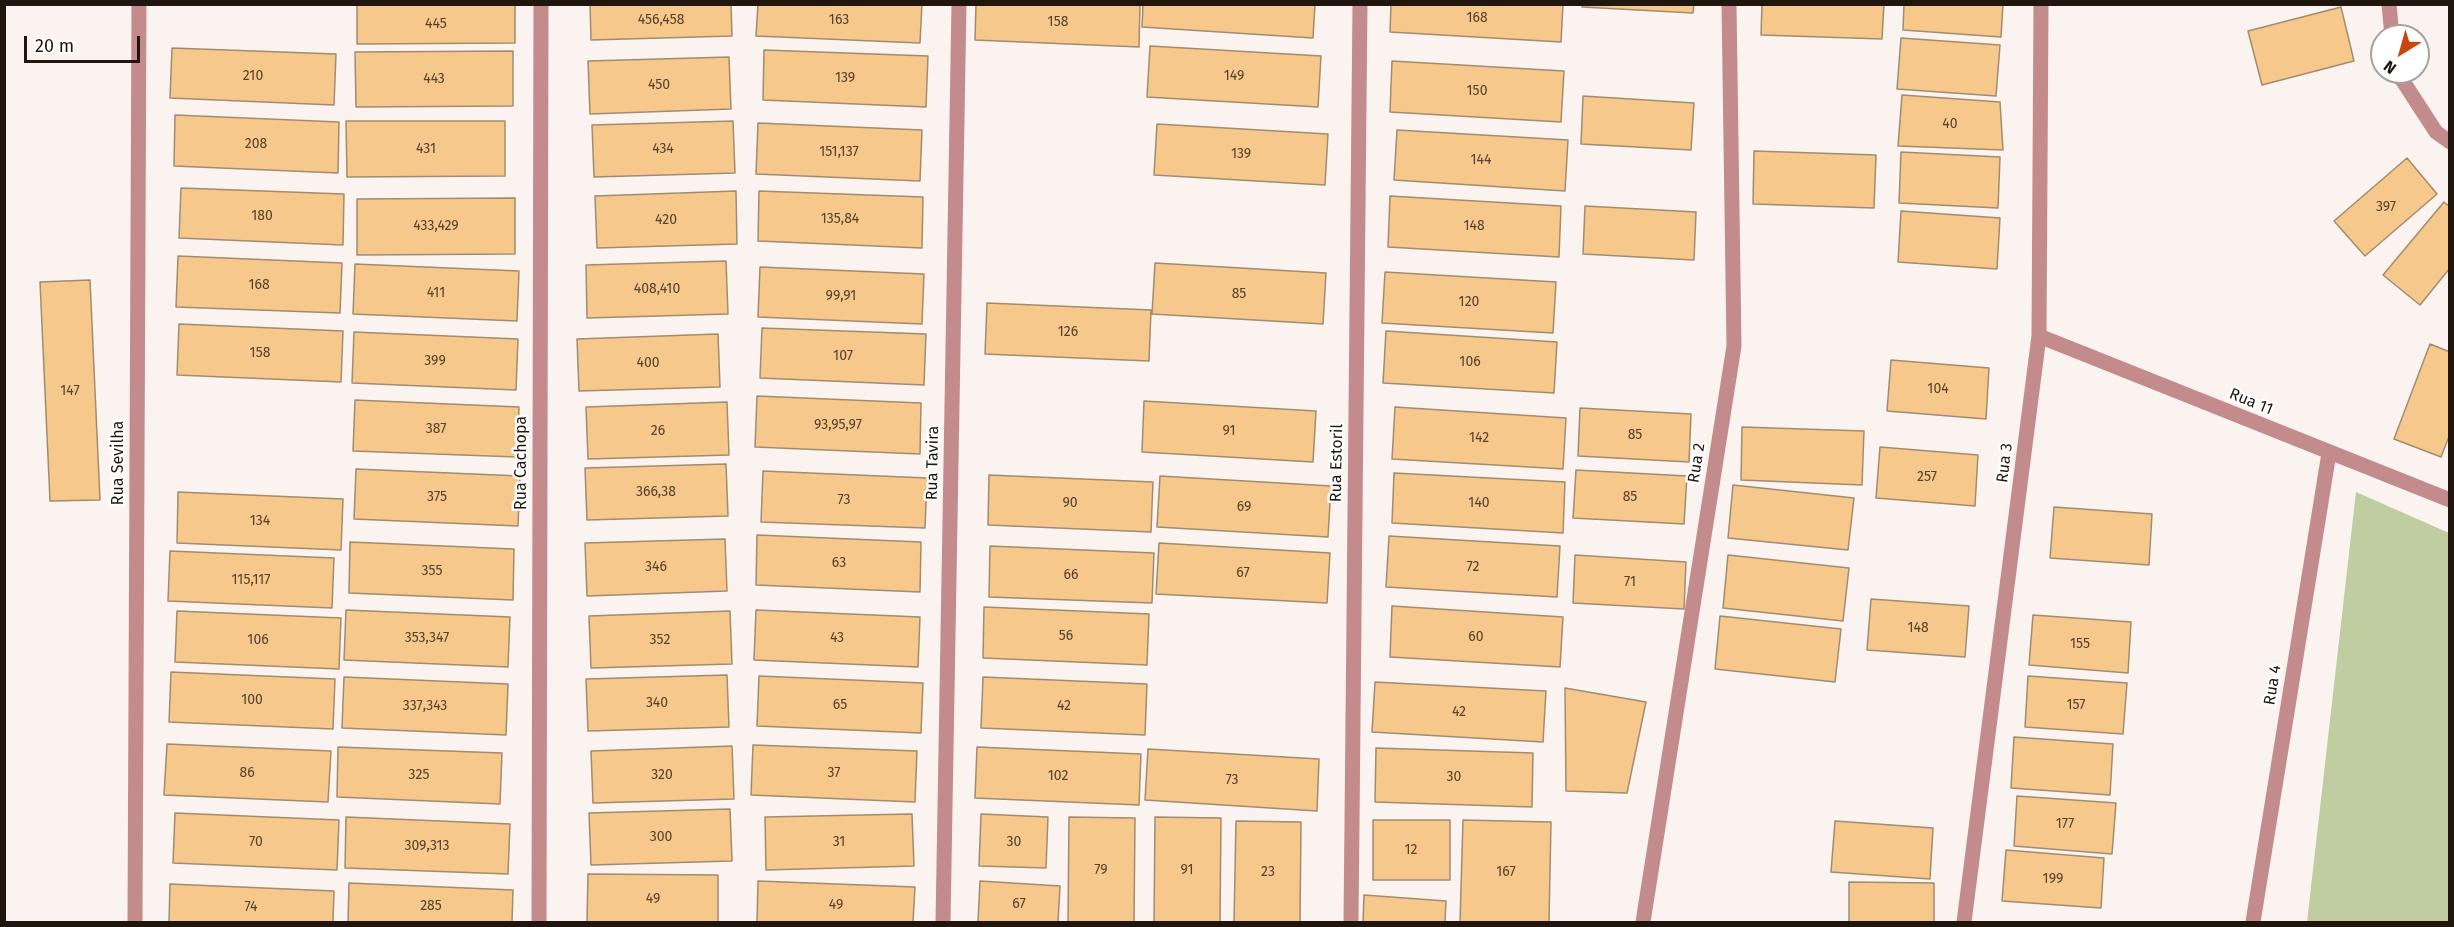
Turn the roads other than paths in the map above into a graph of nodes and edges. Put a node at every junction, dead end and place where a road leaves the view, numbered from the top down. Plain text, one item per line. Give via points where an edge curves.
1 (139, 4) edge
2 (541, 4) edge
3 (959, 4) edge
4 (1360, 4) edge
5 (1729, 4) edge
6 (2041, 4) edge
7 (2390, 4) edge
8 (2391, 24) edge
9 (2405, 84) edge
10 (2450, 142) edge
11 (2039, 336) junction
12 (2329, 453) junction
13 (2450, 500) edge
14 (135, 922) edge
15 (539, 922) edge
16 (942, 922) edge
17 (1351, 922) edge
18 (1643, 922) edge
19 (1964, 922) edge
20 (2253, 922) edge

1 - 14 street, Rua Sevilha
2 - 15 street, Rua Cachopa
3 - 16 street, Rua Tavira
4 - 17 street, Rua Estoril
5 - 18 street, Rua 2 via 1734,346
6 - 11 street, Rua 3
7 - 8 street
9 - 10 street via 2436,132
11 - 12 street, Rua 11
11 - 19 street, Rua 3
12 - 13 street, Rua 11
12 - 20 street, Rua 4

